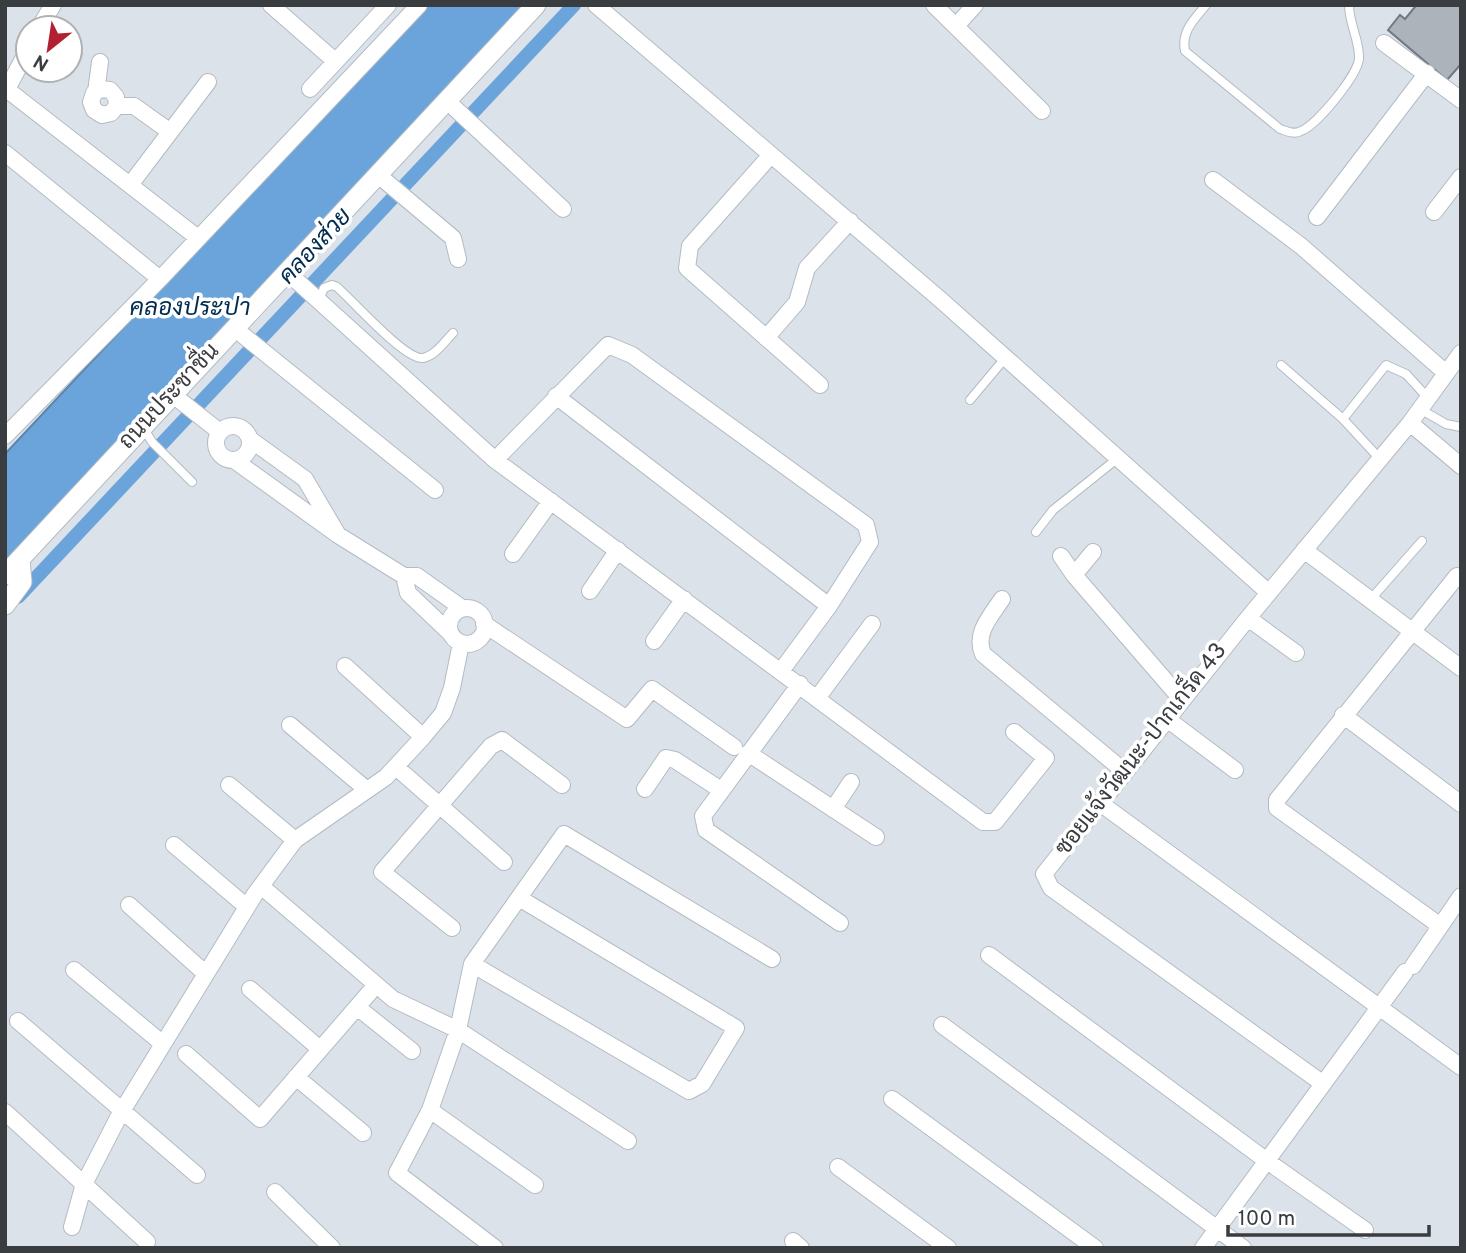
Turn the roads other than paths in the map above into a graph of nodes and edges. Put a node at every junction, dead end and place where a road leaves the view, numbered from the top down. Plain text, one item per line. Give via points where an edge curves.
1 (271, 5) edge
2 (388, 5) edge
3 (419, 5) edge
4 (536, 5) edge
5 (596, 5) edge
6 (934, 5) edge
7 (975, 5) edge
8 (1206, 5) edge
9 (1349, 5) edge
10 (956, 26) junction
11 (1384, 43) dead end
12 (335, 61) junction
13 (100, 62) dead end
14 (1427, 73) junction
15 (208, 82) dead end
16 (6, 89) edge
17 (310, 89) dead end
18 (1461, 100) edge
19 (451, 105) junction
20 (1042, 111) dead end
21 (169, 131) junction
22 (5, 153) edge
23 (771, 155) junction
24 (1461, 177) edge
25 (383, 179) junction
26 (1213, 180) dead end
27 (130, 185) junction
28 (563, 209) dead end
29 (1434, 212) dead end
30 (1317, 217) dead end
31 (850, 221) junction
32 (198, 238) junction
33 (458, 259) dead end
34 (292, 276) junction
35 (160, 279) junction
36 (318, 299) junction
37 (240, 333) junction
38 (453, 333) dead end
39 (766, 338) junction
40 (1461, 353) edge
41 (1006, 357) junction
42 (1281, 365) dead end
43 (1447, 373) junction
44 (820, 385) dead end
45 (556, 396) junction
46 (179, 399) junction
47 (970, 400) dead end
48 (1424, 403) junction
49 (1343, 419) junction
50 (1410, 423) junction
51 (1461, 427) edge
52 (220, 432) junction
53 (148, 434) junction
54 (5, 436) edge
55 (251, 440) junction
56 (1118, 458) junction
57 (1380, 459) junction
58 (234, 460) junction
59 (495, 460) junction
60 (1461, 466) edge
61 (192, 482) dead end
62 (435, 490) dead end
63 (551, 501) junction
64 (1036, 532) dead end
65 (338, 535) junction
66 (1422, 541) dead end
67 (618, 550) junction
68 (1304, 550) junction
69 (1093, 552) dead end
70 (513, 554) dead end
71 (1061, 556) dead end
72 (20, 559) junction
73 (5, 575) edge
74 (1074, 575) junction
75 (404, 576) junction
76 (1457, 576) dead end
77 (590, 591) dead end
78 (1269, 593) junction
79 (684, 599) junction
80 (1002, 599) dead end
81 (1371, 599) junction
82 (5, 605) edge
83 (829, 606) junction
84 (462, 608) junction
85 (1248, 618) junction
86 (484, 624) junction
87 (872, 624) dead end
88 (1413, 632) junction
89 (456, 638) junction
90 (654, 641) dead end
91 (1296, 653) dead end
92 (345, 666) dead end
93 (1461, 668) edge
94 (781, 671) junction
95 (800, 684) junction
96 (818, 697) junction
97 (1182, 700) junction
98 (1343, 715) junction
99 (1167, 719) junction
100 (290, 725) dead end
101 (1014, 732) dead end
102 (423, 737) junction
103 (741, 750) junction
104 (396, 767) junction
105 (1235, 770) dead end
106 (1125, 772) junction
107 (851, 782) dead end
108 (229, 785) dead end
109 (562, 785) dead end
110 (645, 789) dead end
111 (367, 790) junction
112 (722, 790) junction
113 (1100, 803) junction
114 (1461, 804) edge
115 (439, 805) junction
116 (833, 809) junction
117 (876, 837) dead end
118 (295, 840) junction
119 (174, 845) dead end
120 (503, 862) dead end
121 (261, 886) junction
122 (1461, 896) edge
123 (519, 898) junction
124 (129, 905) dead end
125 (247, 907) junction
126 (840, 923) dead end
127 (1440, 925) junction
128 (452, 928) dead end
129 (989, 955) dead end
130 (772, 960) dead end
131 (472, 964) junction
132 (74, 970) dead end
133 (206, 974) junction
134 (376, 985) junction
135 (250, 989) dead end
136 (357, 1007) junction
137 (1378, 1009) junction
138 (18, 1021) dead end
139 (942, 1025) dead end
140 (458, 1030) junction
141 (163, 1044) junction
142 (320, 1049) junction
143 (412, 1051) dead end
144 (186, 1054) dead end
145 (1461, 1067) edge
146 (296, 1077) junction
147 (1322, 1083) junction
148 (892, 1099) dead end
149 (430, 1110) junction
150 (122, 1111) junction
151 (5, 1112) edge
152 (363, 1133) dead end
153 (628, 1141) dead end
154 (1266, 1161) junction
155 (838, 1167) dead end
156 (197, 1175) dead end
157 (84, 1184) junction
158 (535, 1185) dead end
159 (275, 1192) dead end
160 (72, 1227) dead end
161 (1217, 1229) junction
162 (1365, 1230) dead end
163 (147, 1242) dead end
164 (332, 1248) edge
165 (495, 1248) edge
166 (948, 1248) edge
167 (1095, 1248) edge
168 (1203, 1248) edge
169 (1243, 1248) edge

1 - 12 street
2 - 12 street
3 - 32 street
4 - 19 street, ถนนประชาชื่น
5 - 23 street
6 - 10 street
7 - 10 street
8 - 9 lane via 1187,29 1185,51 1280,129 1292,133 1312,124 1358,66
10 - 20 street
11 - 14 street
12 - 17 street
13 - 21 street via 91,102 94,110 102,115 117,106 134,106
14 - 18 street
14 - 30 street
15 - 21 street
16 - 27 street
19 - 25 street, ถนนประชาชื่น
19 - 28 street
21 - 27 street
22 - 35 street
23 - 31 street
23 - 39 street via 690,246 687,257 690,274
24 - 29 street
25 - 33 street via 453,238
25 - 34 street, ถนนประชาชื่น
26 - 43 street via 1301,246
27 - 32 street
31 - 39 street via 807,268 797,302
31 - 41 street
32 - 35 street
34 - 36 street
34 - 37 street, ถนนประชาชื่น
35 - 54 street
36 - 38 lane via 324,288 337,287 417,357 425,358
36 - 59 street
37 - 46 street, ถนนประชาชื่น
37 - 62 street
39 - 44 street
40 - 43 street, ซอยแจ้งวัฒนะ-ปากเกร็ด 43
41 - 47 lane
41 - 56 street
42 - 49 lane
43 - 48 street, ซอยแจ้งวัฒนะ-ปากเกร็ด 43
45 - 59 street
45 - 83 street
45 - 83 street via 598,351 617,346 866,525 870,542
46 - 52 street
46 - 53 street, ถนนประชาชื่น
48 - 49 lane via 1406,374 1386,365
48 - 50 street, ซอยแจ้งวัฒนะ-ปากเกร็ด 43
48 - 51 lane via 1446,424
49 - 57 lane
50 - 57 street, ซอยแจ้งวัฒนะ-ปากเกร็ด 43
50 - 60 street
52 - 55 street via 236,425 246,430
52 - 58 street via 216,441 219,452
53 - 61 lane
53 - 72 street, ถนนประชาชื่น
55 - 58 street via 245,456
55 - 65 street via 305,479
56 - 64 lane via 1053,510
56 - 78 street
57 - 68 street, ซอยแจ้งวัฒนะ-ปากเกร็ด 43
58 - 65 street
59 - 63 street
63 - 67 street
63 - 70 street
65 - 75 street
66 - 81 lane
67 - 77 street
67 - 79 street
68 - 78 street, ซอยแจ้งวัฒนะ-ปากเกร็ด 43
68 - 81 street
69 - 74 street
71 - 74 street
72 - 73 street, ถนนประชาชื่น
72 - 82 street via 22,582
74 - 97 street
75 - 84 street via 417,576
75 - 89 street via 408,593
76 - 88 street
78 - 85 street, ซอยแจ้งวัฒนะ-ปากเกร็ด 43
79 - 90 street
79 - 94 street
80 - 106 street via 983,628 978,644 982,654
81 - 88 street
83 - 94 street
84 - 86 street via 479,613
84 - 89 street via 452,615
85 - 91 street
85 - 97 street, ซอยแจ้งวัฒนะ-ปากเกร็ด 43
86 - 89 street via 478,640
86 - 103 street via 626,719 652,689
87 - 96 street
88 - 93 street
88 - 98 street
89 - 102 street via 452,688 443,713
92 - 102 street
94 - 95 street
95 - 96 street
95 - 103 street
96 - 101 street via 984,822 995,822 1046,758
97 - 99 street, ซอยแจ้งวัฒนะ-ปากเกร็ด 43
98 - 114 street
98 - 127 street via 1277,800 1277,808
99 - 105 street
99 - 106 street, ซอยแจ้งวัฒนะ-ปากเกร็ด 43
100 - 111 street
102 - 104 street
103 - 112 street
103 - 116 street
104 - 111 street
104 - 115 street
106 - 113 street, ซอยแจ้งวัฒนะ-ปากเกร็ด 43
107 - 116 street
108 - 118 street
109 - 115 street via 502,740 491,746
110 - 112 street via 666,758
111 - 118 street
112 - 126 street via 703,817 706,830
113 - 137 street
113 - 147 street, ซอยแจ้งวัฒนะ-ปากเกร็ด 43 via 1044,874 1051,888
115 - 120 street
115 - 128 street via 382,872
116 - 117 street
118 - 121 street
119 - 125 street
121 - 125 street
121 - 134 street
122 - 127 street
123 - 130 street via 564,834
123 - 131 street
123 - 131 street via 736,1028 702,1084 689,1091
124 - 133 street
125 - 133 street
127 - 137 street
129 - 154 street
131 - 140 street
132 - 141 street
133 - 141 street
134 - 136 street
134 - 140 street via 393,999
135 - 142 street
136 - 142 street
136 - 143 street
137 - 145 street
137 - 147 street
138 - 150 street
139 - 161 street
140 - 149 street
140 - 153 street
141 - 150 street
142 - 146 street
144 - 146 street via 260,1119
146 - 152 street
147 - 154 street
148 - 167 street
149 - 158 street
149 - 165 street via 397,1173
150 - 156 street
150 - 157 street
151 - 157 street
154 - 161 street
154 - 162 street
155 - 166 street
157 - 160 street
157 - 163 street
159 - 164 street
161 - 168 street
161 - 169 street

